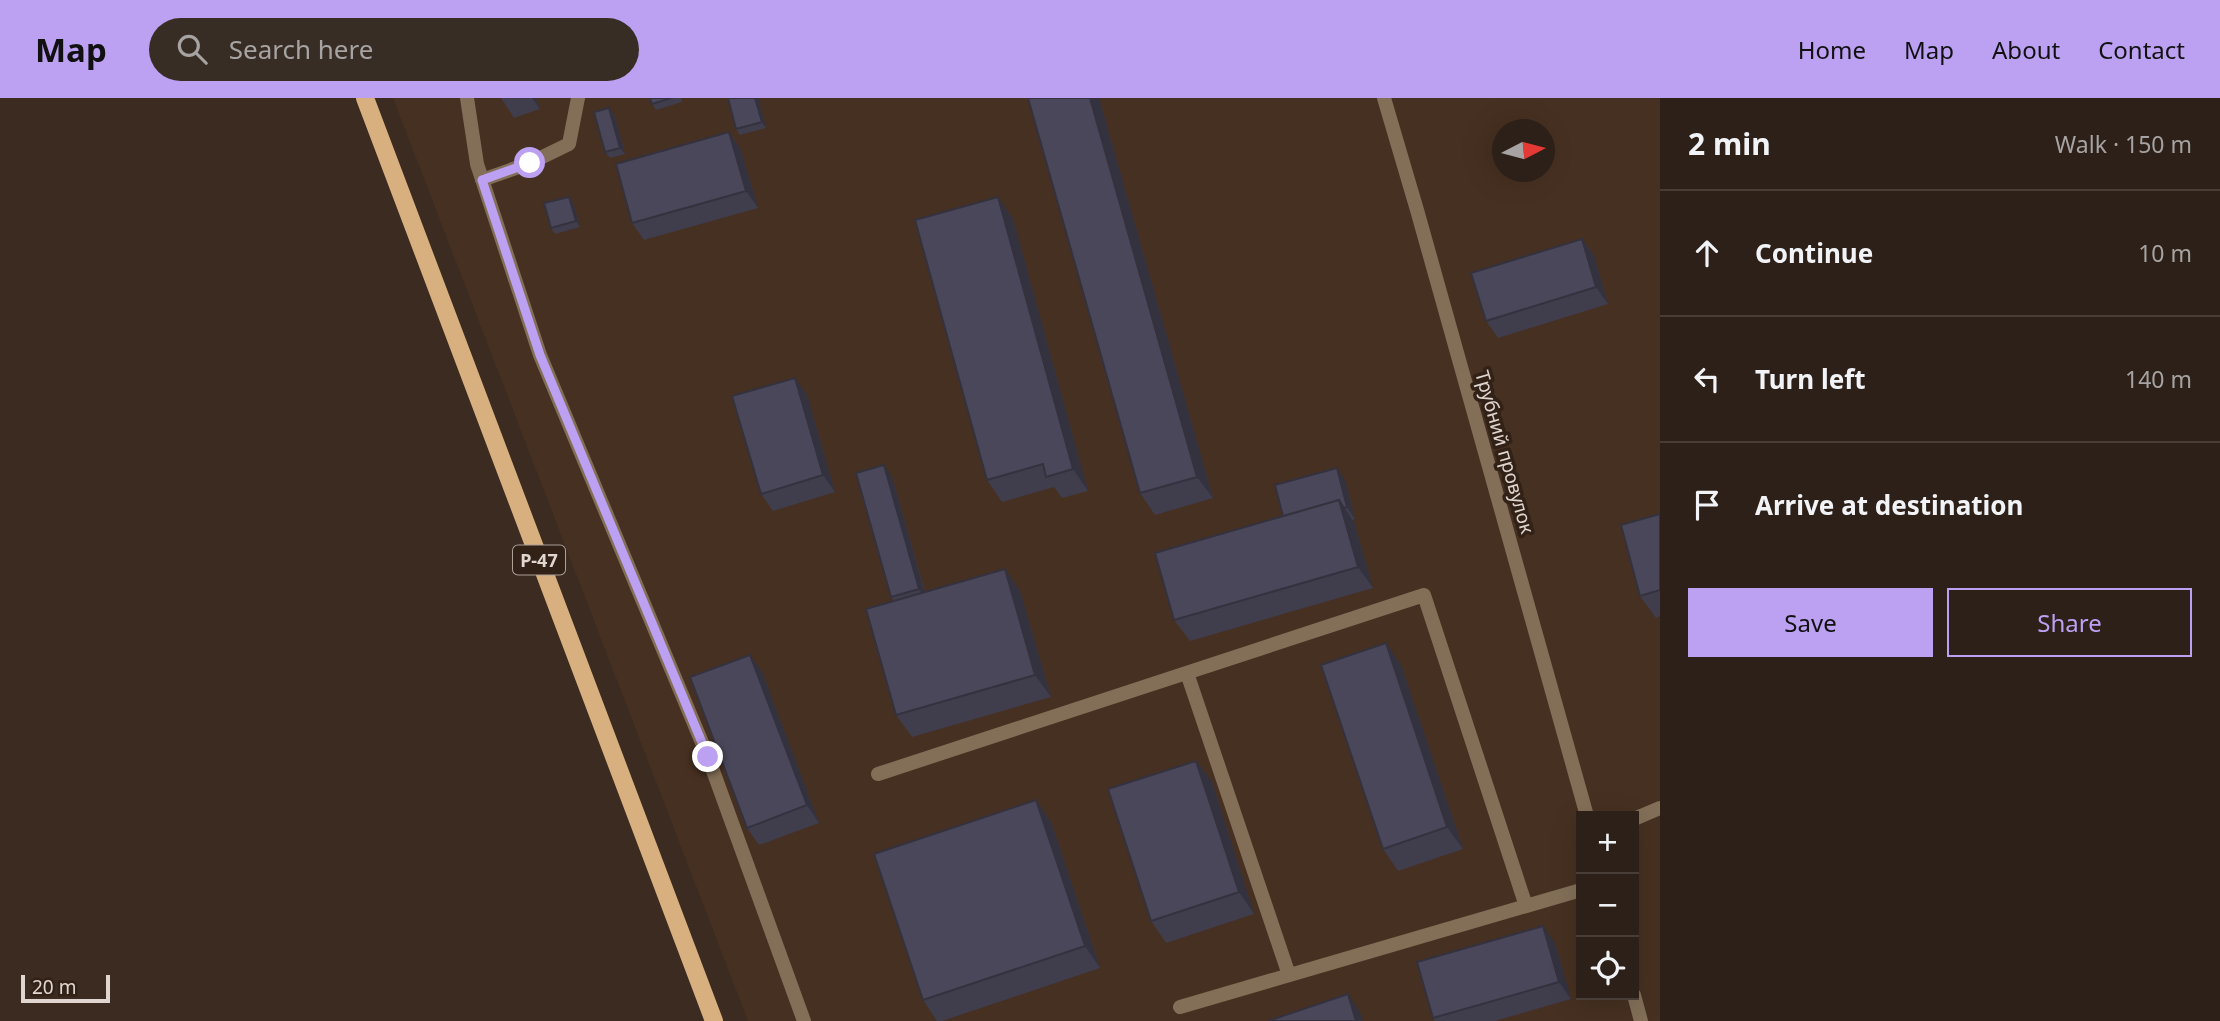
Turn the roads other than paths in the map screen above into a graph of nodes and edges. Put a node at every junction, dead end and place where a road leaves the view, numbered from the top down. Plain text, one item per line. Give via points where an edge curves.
1 (365, 98) edge
2 (467, 98) edge
3 (578, 98) edge
4 (1384, 98) edge
5 (482, 180) junction
6 (1187, 673) junction
7 (878, 774) dead end
8 (1660, 808) edge
9 (1586, 811) edge
10 (1639, 817) edge
11 (1576, 891) edge
12 (1526, 906) junction
13 (1289, 975) junction
14 (1635, 1000) edge
15 (1180, 1007) dead end
16 (714, 1021) edge
17 (804, 1021) edge
18 (1640, 1021) edge

1 - 16 main road, Р-47
2 - 5 street
3 - 5 street via 569,144
4 - 9 street, Трубний провулок
5 - 17 street via 540,355 708,757
6 - 7 street
6 - 12 street via 1424,595
6 - 13 street
8 - 10 street
11 - 12 street
12 - 13 street
13 - 15 street
14 - 18 street

